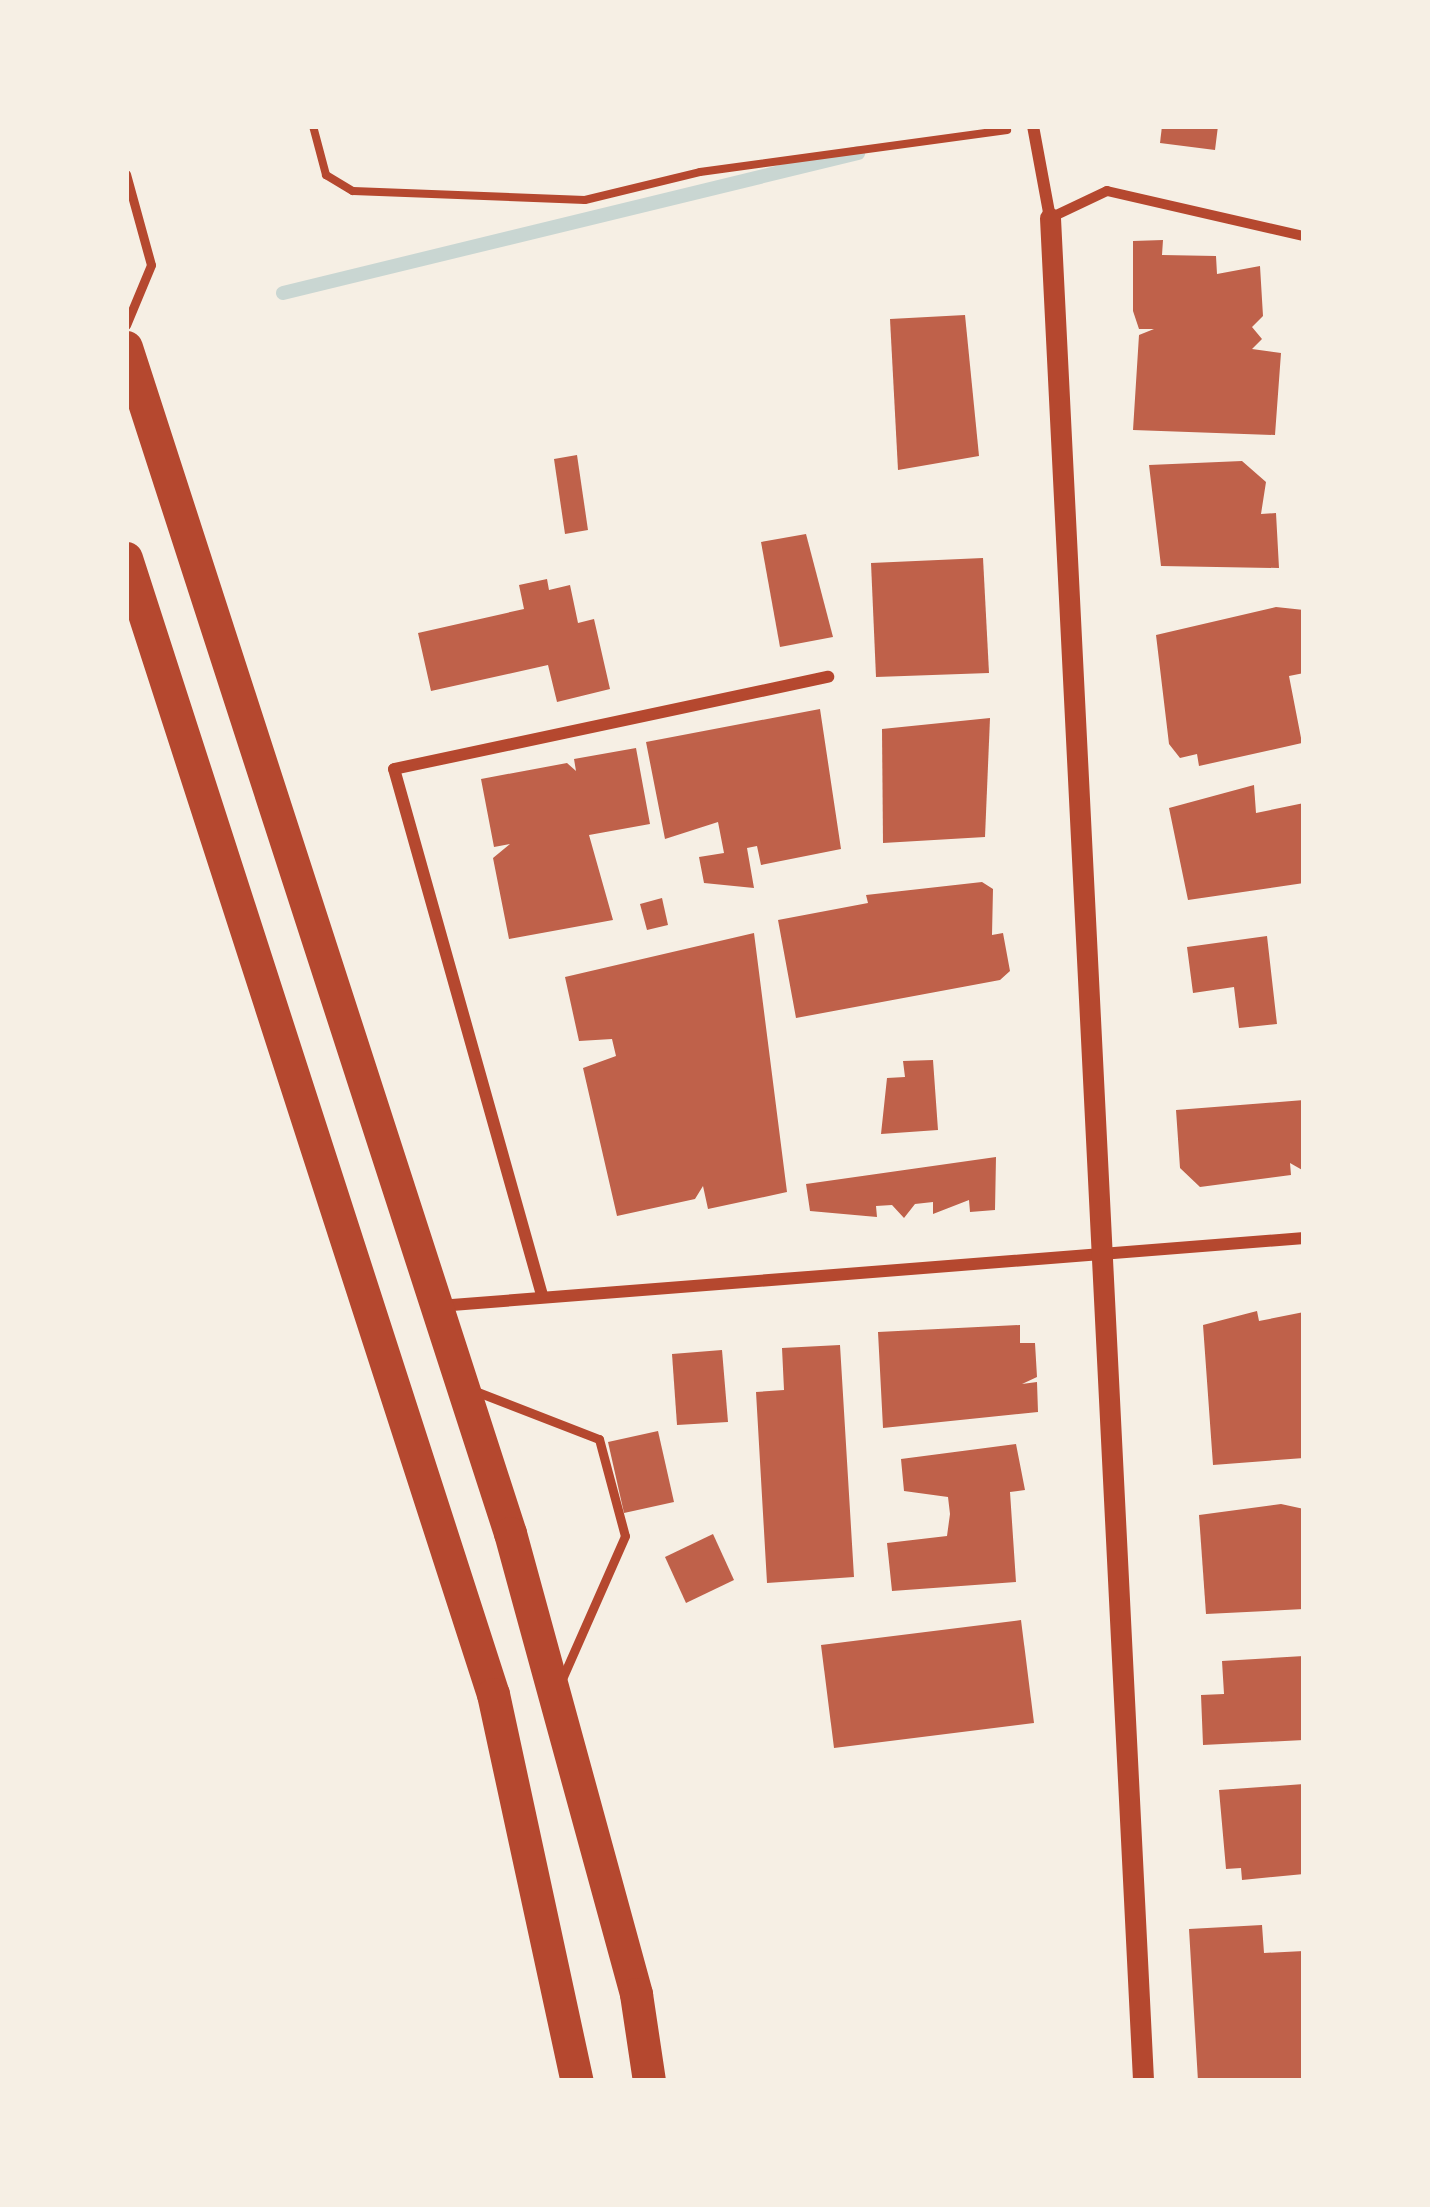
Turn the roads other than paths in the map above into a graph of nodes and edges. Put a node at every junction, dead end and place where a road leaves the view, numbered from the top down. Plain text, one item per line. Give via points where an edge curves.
1 (1033, 126) edge
2 (126, 173) edge
3 (1050, 218) junction
4 (1304, 236) edge
5 (126, 325) edge
6 (126, 347) edge
7 (126, 557) edge
8 (828, 677) dead end
9 (1304, 1238) edge
10 (1105, 1249) junction
11 (542, 1295) junction
12 (438, 1306) junction
13 (465, 1388) junction
14 (557, 1691) junction
15 (578, 2081) edge
16 (649, 2081) edge
17 (1143, 2081) edge

1 - 3 street
2 - 5 lane via 151,266
3 - 4 street via 1125,192
3 - 10 street
6 - 12 highway
7 - 15 highway via 493,1694
8 - 11 street via 394,769
9 - 10 street
10 - 11 street
10 - 17 street
11 - 12 street
12 - 13 highway
13 - 14 highway
13 - 14 lane via 599,1439 625,1536
14 - 16 highway

